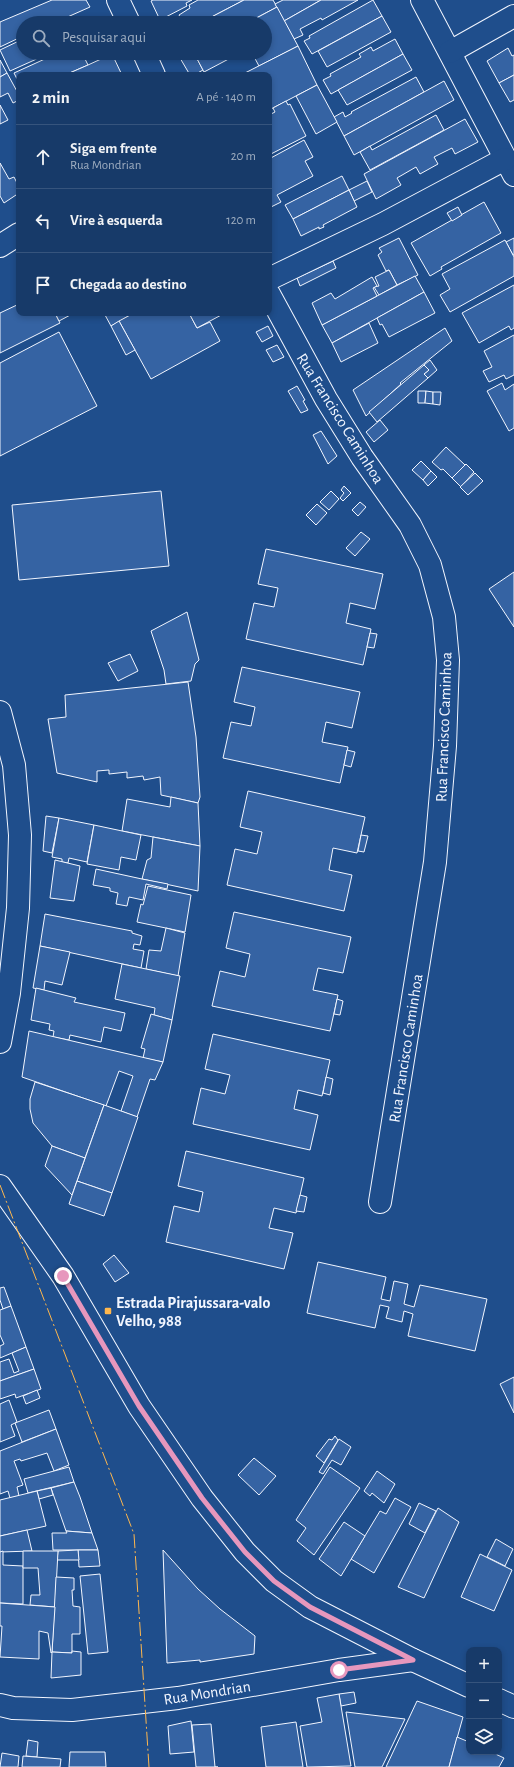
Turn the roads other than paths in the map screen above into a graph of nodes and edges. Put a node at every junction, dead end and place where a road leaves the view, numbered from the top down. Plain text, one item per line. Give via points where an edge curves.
1 (118, 0) edge
2 (422, 0) edge
3 (126, 16) edge
4 (514, 16) edge
5 (450, 52) junction
6 (147, 60) edge
7 (153, 72) edge
8 (509, 167) edge
9 (16, 236) edge
10 (0, 246) edge
11 (272, 278) edge
12 (272, 300) edge
13 (0, 712) edge
14 (0, 1042) edge
15 (0, 1186) edge
16 (380, 1202) dead end
17 (413, 1660) junction
18 (466, 1685) edge
19 (502, 1701) edge
20 (0, 1705) edge
21 (514, 1707) edge

1 - 3 street
2 - 5 street
4 - 5 street
5 - 8 street
6 - 7 street
8 - 11 street
9 - 10 street
12 - 16 street, Rua Francisco Caminhoa via 326,399 362,457 410,525 430,565 444,618 448,660 446,738 435,862
13 - 14 street via 14,765 20,835 18,908 9,993
15 - 17 street via 63,1276 139,1406 202,1498 245,1552 274,1581 310,1607
17 - 18 street
17 - 20 street, Rua Mondrian via 178,1698 72,1710 12,1708
19 - 21 street

